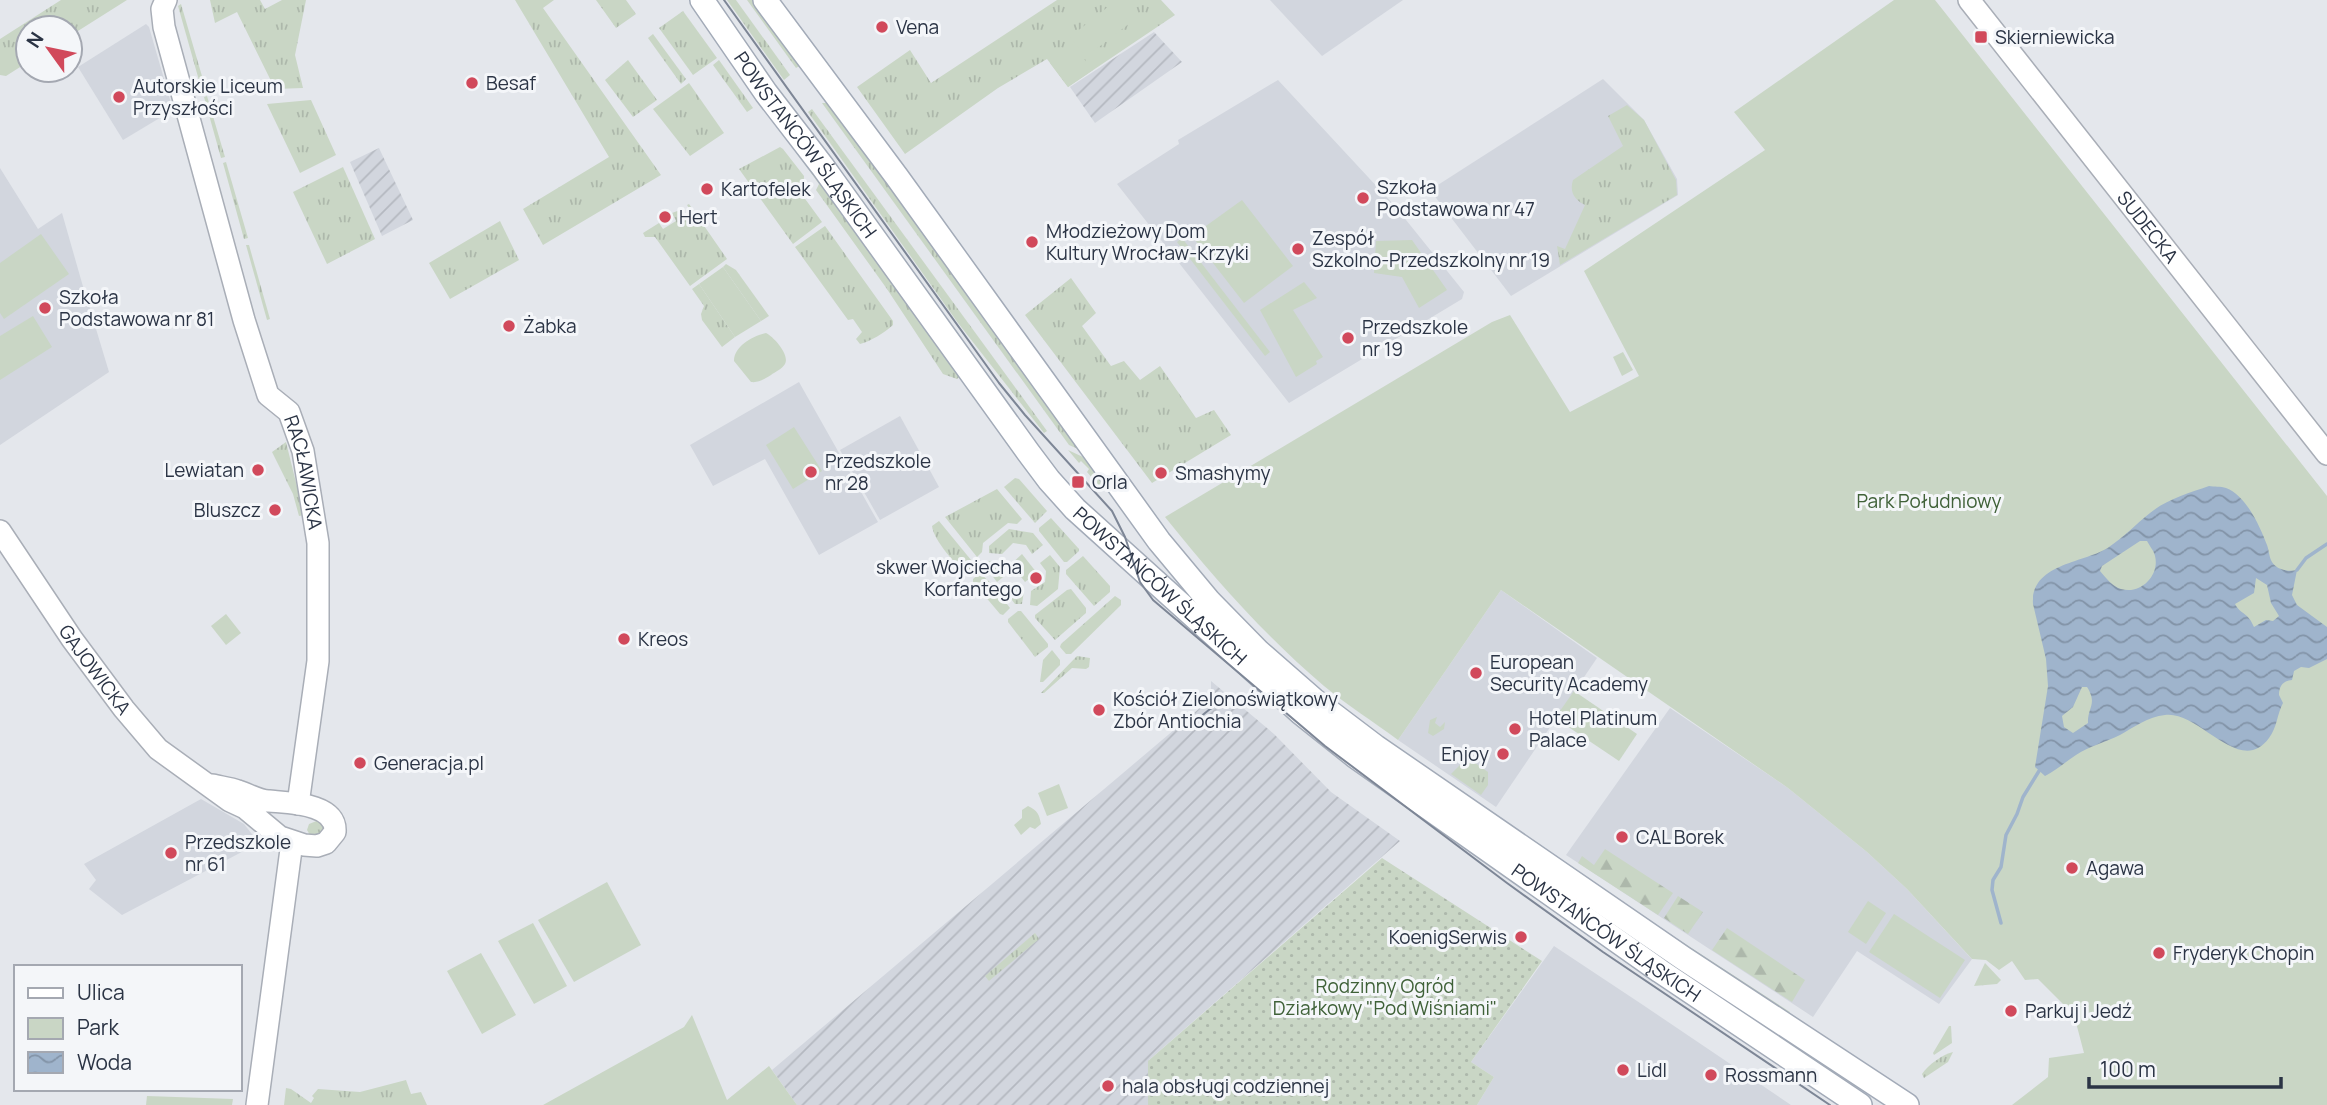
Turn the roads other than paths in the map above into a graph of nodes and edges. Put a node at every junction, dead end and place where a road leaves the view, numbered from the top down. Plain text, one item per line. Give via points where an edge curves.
1 (166, 0) edge
2 (702, 0) edge
3 (765, 0) edge
4 (1969, 0) edge
5 (2327, 454) edge
6 (0, 531) edge
7 (298, 804) junction
8 (265, 811) junction
9 (292, 842) junction
10 (1905, 1104) edge
11 (257, 1105) edge
12 (1860, 1105) edge

1 - 7 street, RACŁAWICKA via 164,27 244,320 268,396 289,412 303,452 317,543 318,661
2 - 12 main road, POWSTAŃCÓW ŚLĄSKICH via 1049,480 1075,509 1355,756
3 - 10 main road, POWSTAŃCÓW ŚLĄSKICH via 1159,541 1259,652 1376,747 1682,958
4 - 5 street, SUDECKA
6 - 8 street, GAJOWICKA via 72,639 148,738 230,801
7 - 8 street
7 - 9 street via 330,816 335,832 317,846
8 - 9 street, GAJOWICKA via 277,835
9 - 11 street

